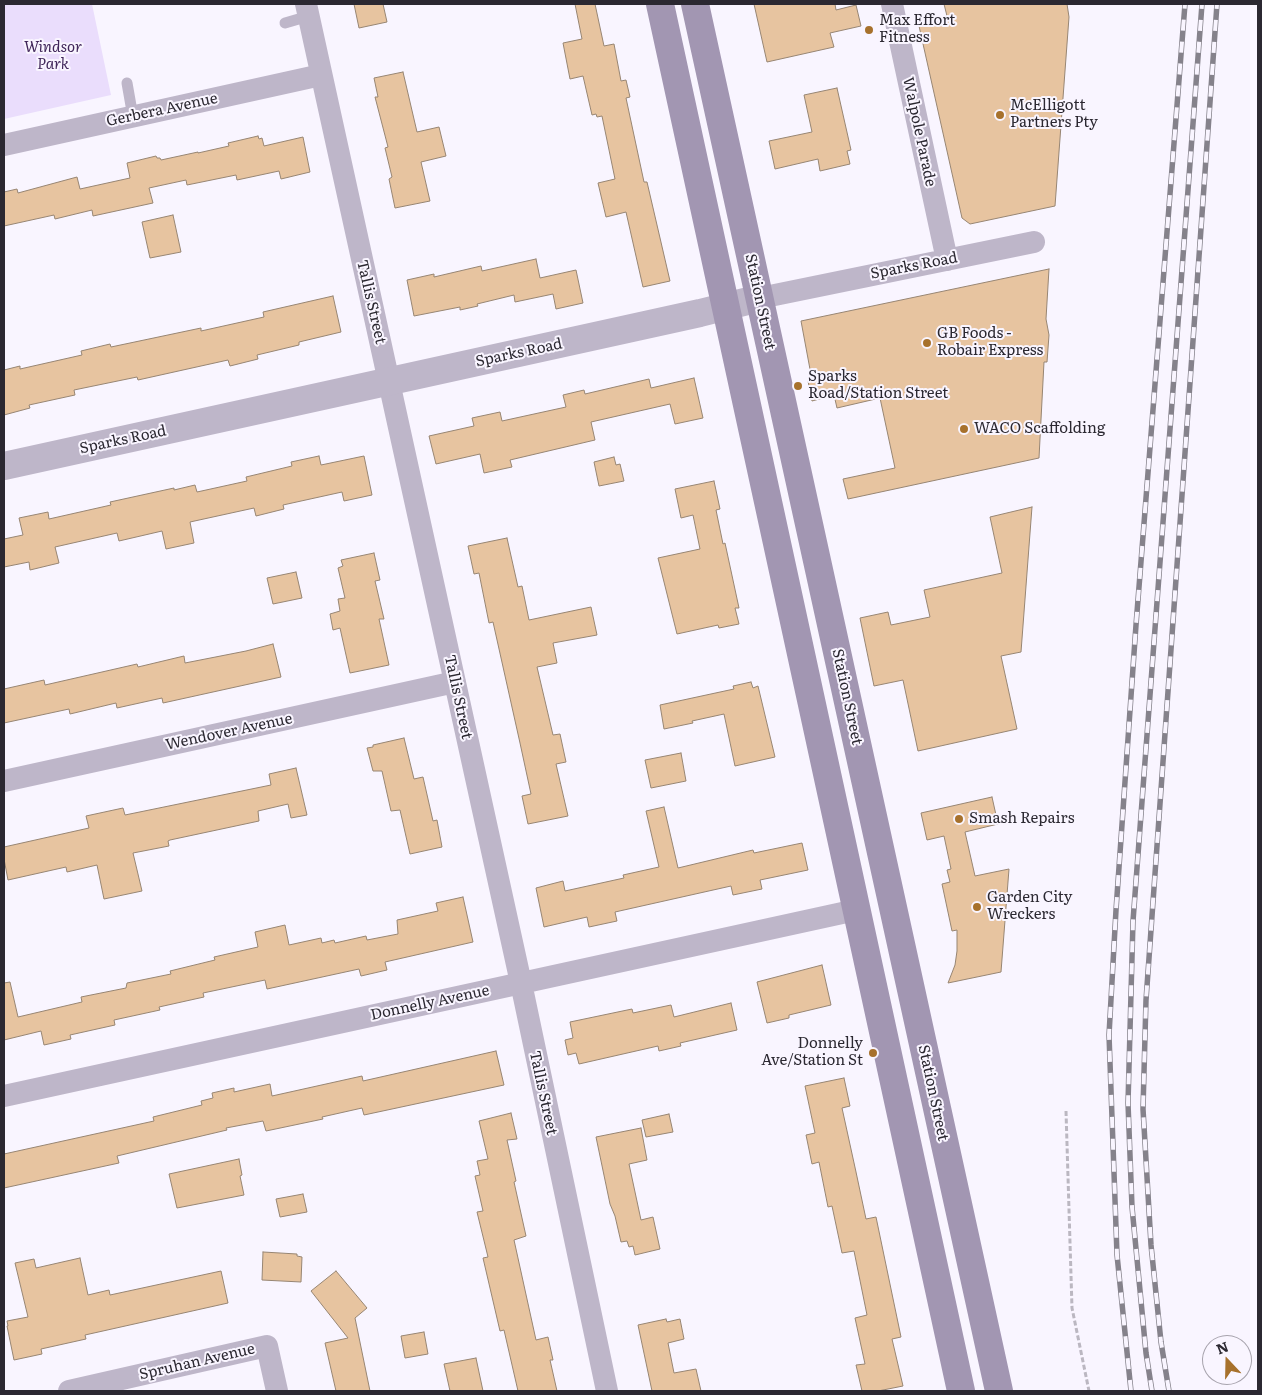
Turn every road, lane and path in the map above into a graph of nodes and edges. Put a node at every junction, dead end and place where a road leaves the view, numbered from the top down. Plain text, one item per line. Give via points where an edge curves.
1 (660, 4) edge
2 (695, 4) edge
3 (892, 4) edge
4 (307, 10) edge
5 (285, 23) dead end
6 (321, 75) junction
7 (127, 83) dead end
8 (133, 117) junction
9 (4, 145) edge
10 (1034, 242) dead end
11 (947, 260) junction
12 (760, 298) junction
13 (726, 306) junction
14 (389, 382) junction
15 (4, 466) edge
16 (455, 682) junction
17 (4, 781) edge
18 (856, 910) junction
19 (521, 983) junction
20 (4, 1096) edge
21 (1066, 1111) dead end
22 (69, 1391) edge
23 (277, 1391) edge
24 (607, 1391) edge
25 (961, 1391) edge
26 (999, 1391) edge
27 (1089, 1391) edge

1 - 13 main road
2 - 12 main road, Station Street
3 - 11 street, Walpole Parade
4 - 5 lane
4 - 6 street, Tallis Street
6 - 8 street, Gerbera Avenue
6 - 14 street, Tallis Street
7 - 8 lane
8 - 9 street, Gerbera Avenue
10 - 11 street, Sparks Road
11 - 12 street, Sparks Road
12 - 13 street, Sparks Road
12 - 26 main road, Station Street
13 - 14 street, Sparks Road
13 - 18 main road
14 - 15 street, Sparks Road
14 - 16 street, Tallis Street
16 - 17 street, Wendover Avenue
16 - 19 street, Tallis Street
18 - 19 street, Donnelly Avenue
18 - 25 main road
19 - 20 street, Donnelly Avenue
19 - 24 street, Tallis Street
21 - 27 path via 1072,1308
22 - 23 street, Spruhan Avenue via 267,1346

